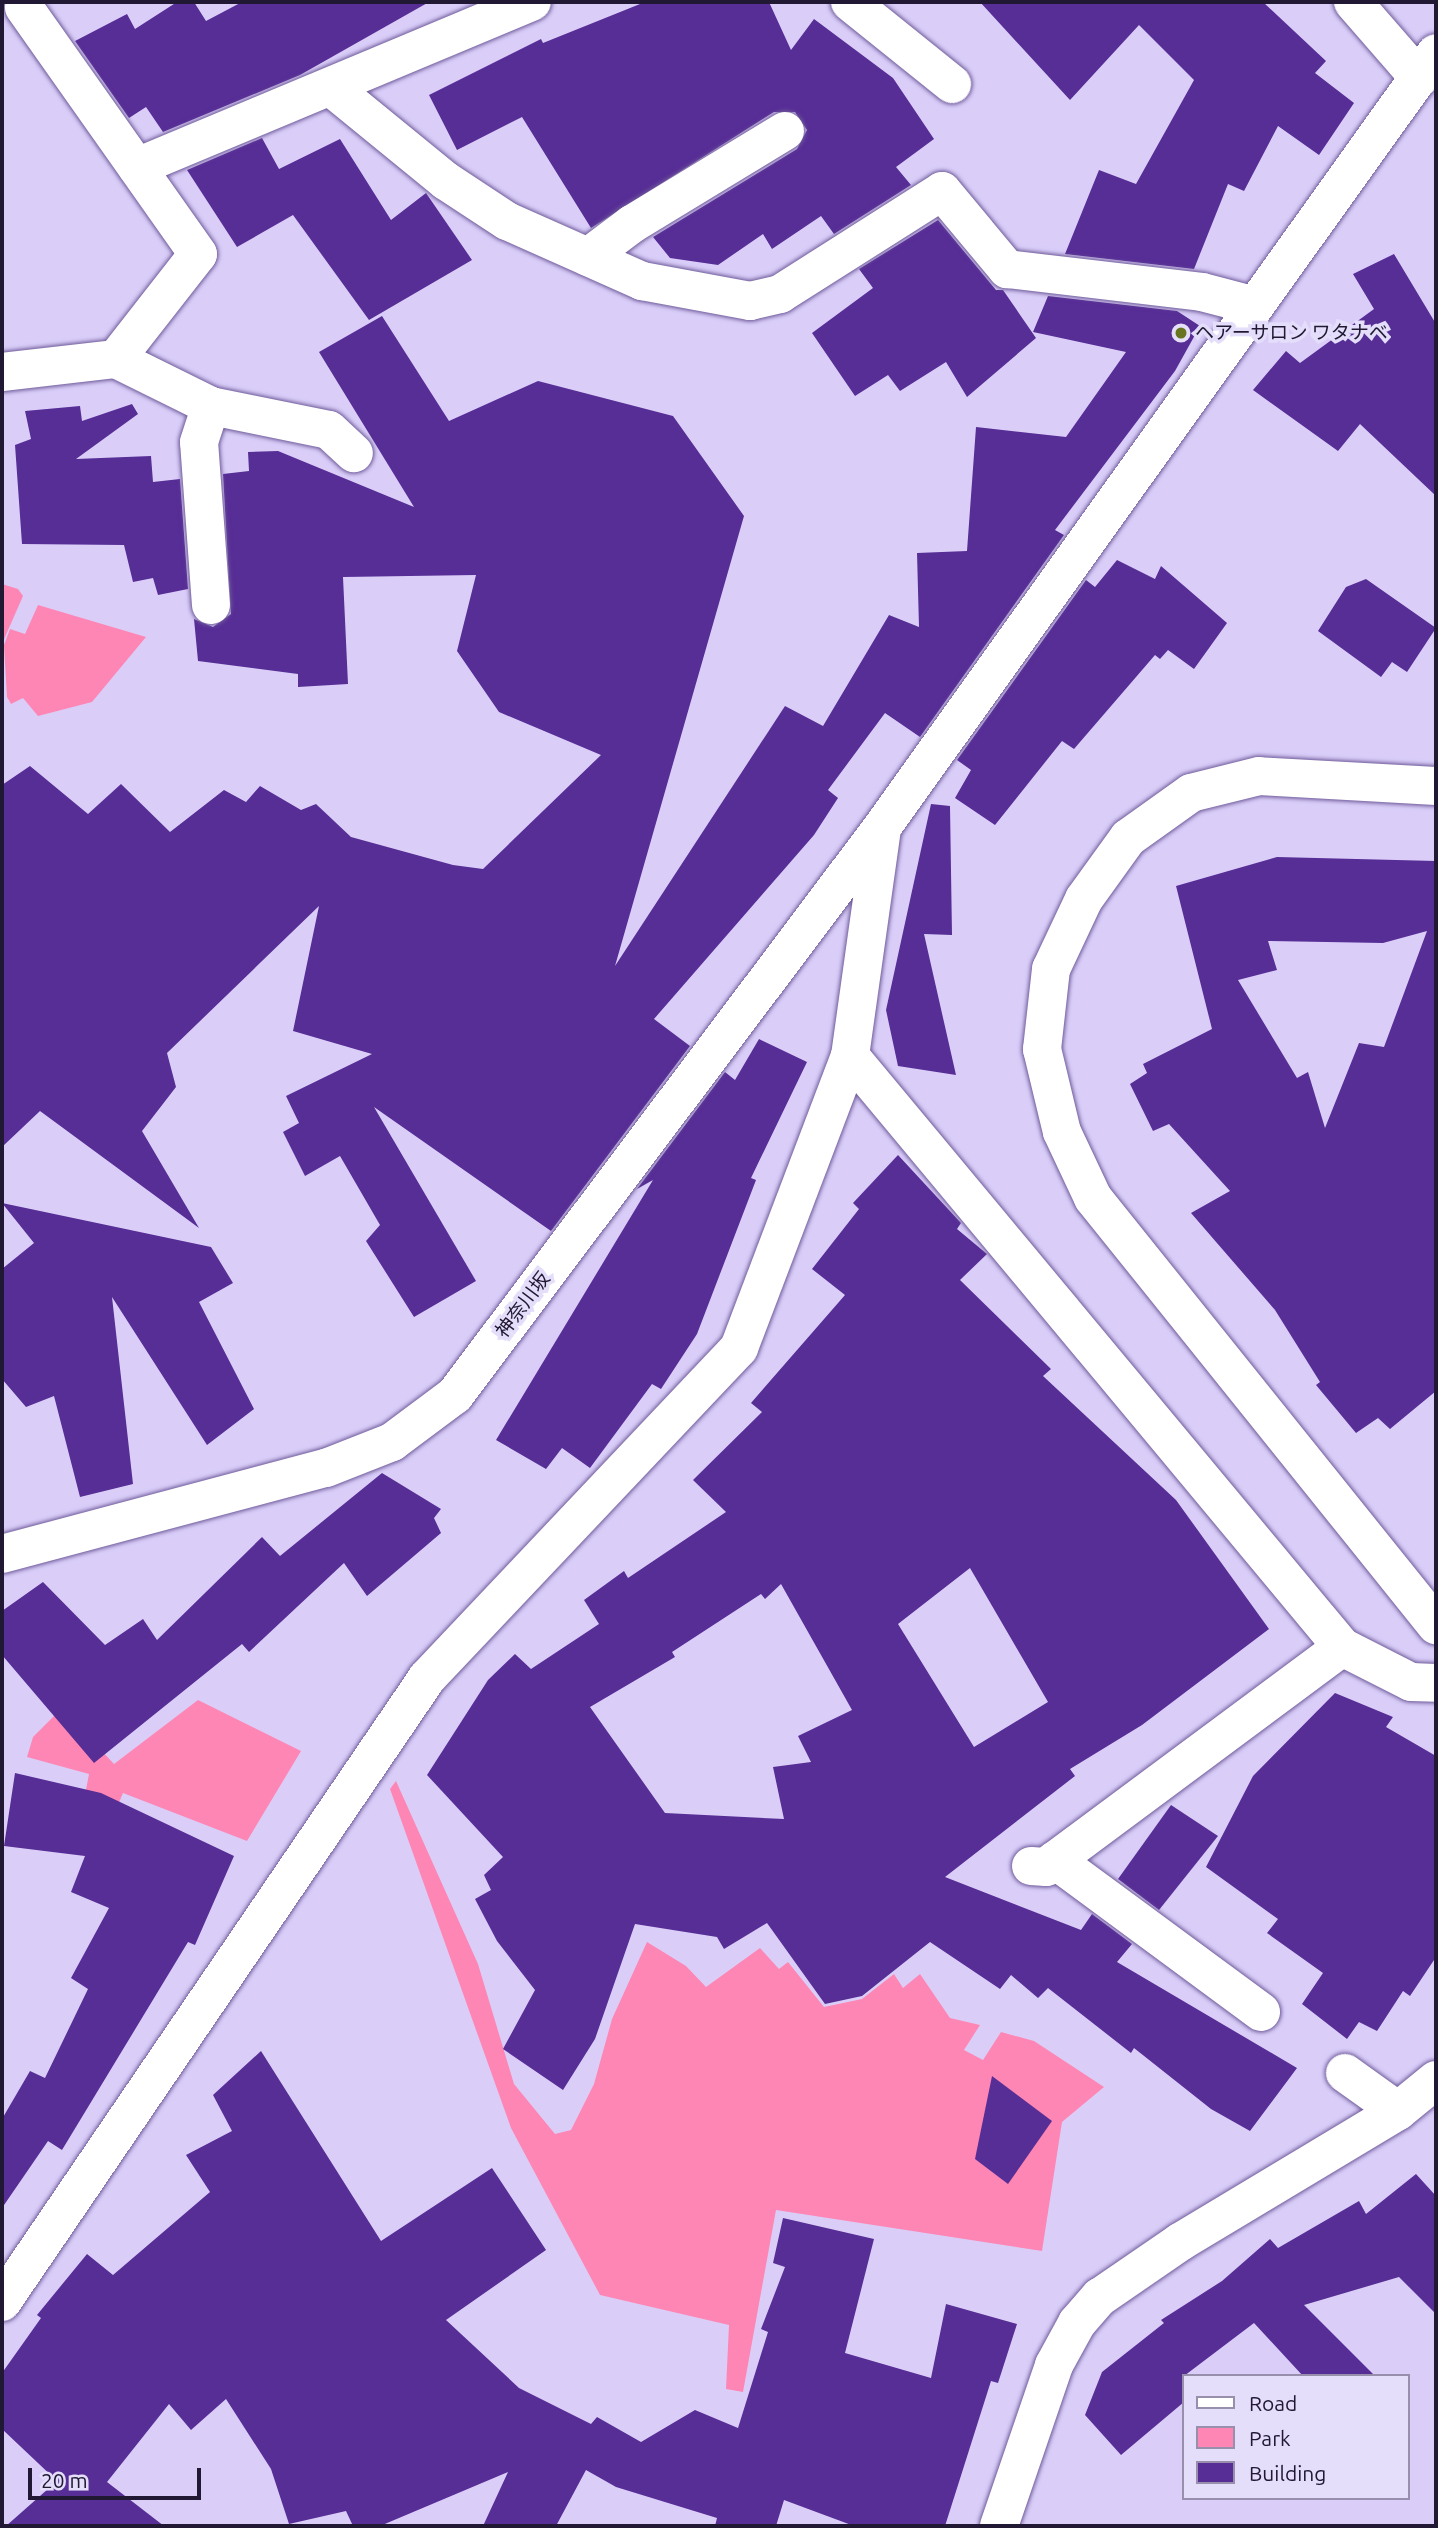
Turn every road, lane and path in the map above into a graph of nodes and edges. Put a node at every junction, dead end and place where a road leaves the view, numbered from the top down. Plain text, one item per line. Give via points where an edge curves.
1 (532, 2) edge
2 (850, 2) edge
3 (1353, 2) edge
4 (17, 7) edge
5 (1428, 65) edge
6 (952, 83) dead end
7 (332, 88) junction
8 (785, 131) dead end
9 (137, 167) junction
10 (588, 257) junction
11 (1252, 304) junction
12 (116, 359) junction
13 (2, 372) edge
14 (211, 406) junction
15 (354, 453) dead end
16 (211, 605) dead end
17 (1436, 786) edge
18 (883, 826) junction
19 (850, 1056) junction
20 (2, 1555) edge
21 (1436, 1625) edge
22 (1342, 1647) junction
23 (1436, 1683) edge
24 (1261, 2012) dead end
25 (1345, 2073) dead end
26 (1436, 2080) edge
27 (1398, 2110) junction
28 (2, 2302) edge
29 (999, 2526) edge

1 - 7 street
2 - 6 street
3 - 5 street
4 - 9 street
5 - 11 street, 神奈川坂
7 - 9 street
7 - 10 street via 446,181 507,222
8 - 10 street via 632,224
9 - 12 street via 198,254
10 - 11 street via 642,281 750,301 780,294 942,191 1007,269 1202,292
11 - 18 street, 神奈川坂
12 - 13 street
12 - 14 street
14 - 15 street via 330,430
14 - 16 street via 199,442
17 - 21 street via 1259,776 1191,793 1128,838 1084,900 1051,969 1042,1049 1062,1132 1093,1198
18 - 19 street
18 - 20 street, 神奈川坂 via 463,1384 423,1423 393,1442 326,1468
19 - 22 street
19 - 28 street via 739,1348 427,1678
22 - 23 street via 1411,1682
22 - 24 street via 1043,1863
25 - 27 street
26 - 27 street
27 - 29 street via 1180,2242 1100,2297 1077,2323 1054,2365

